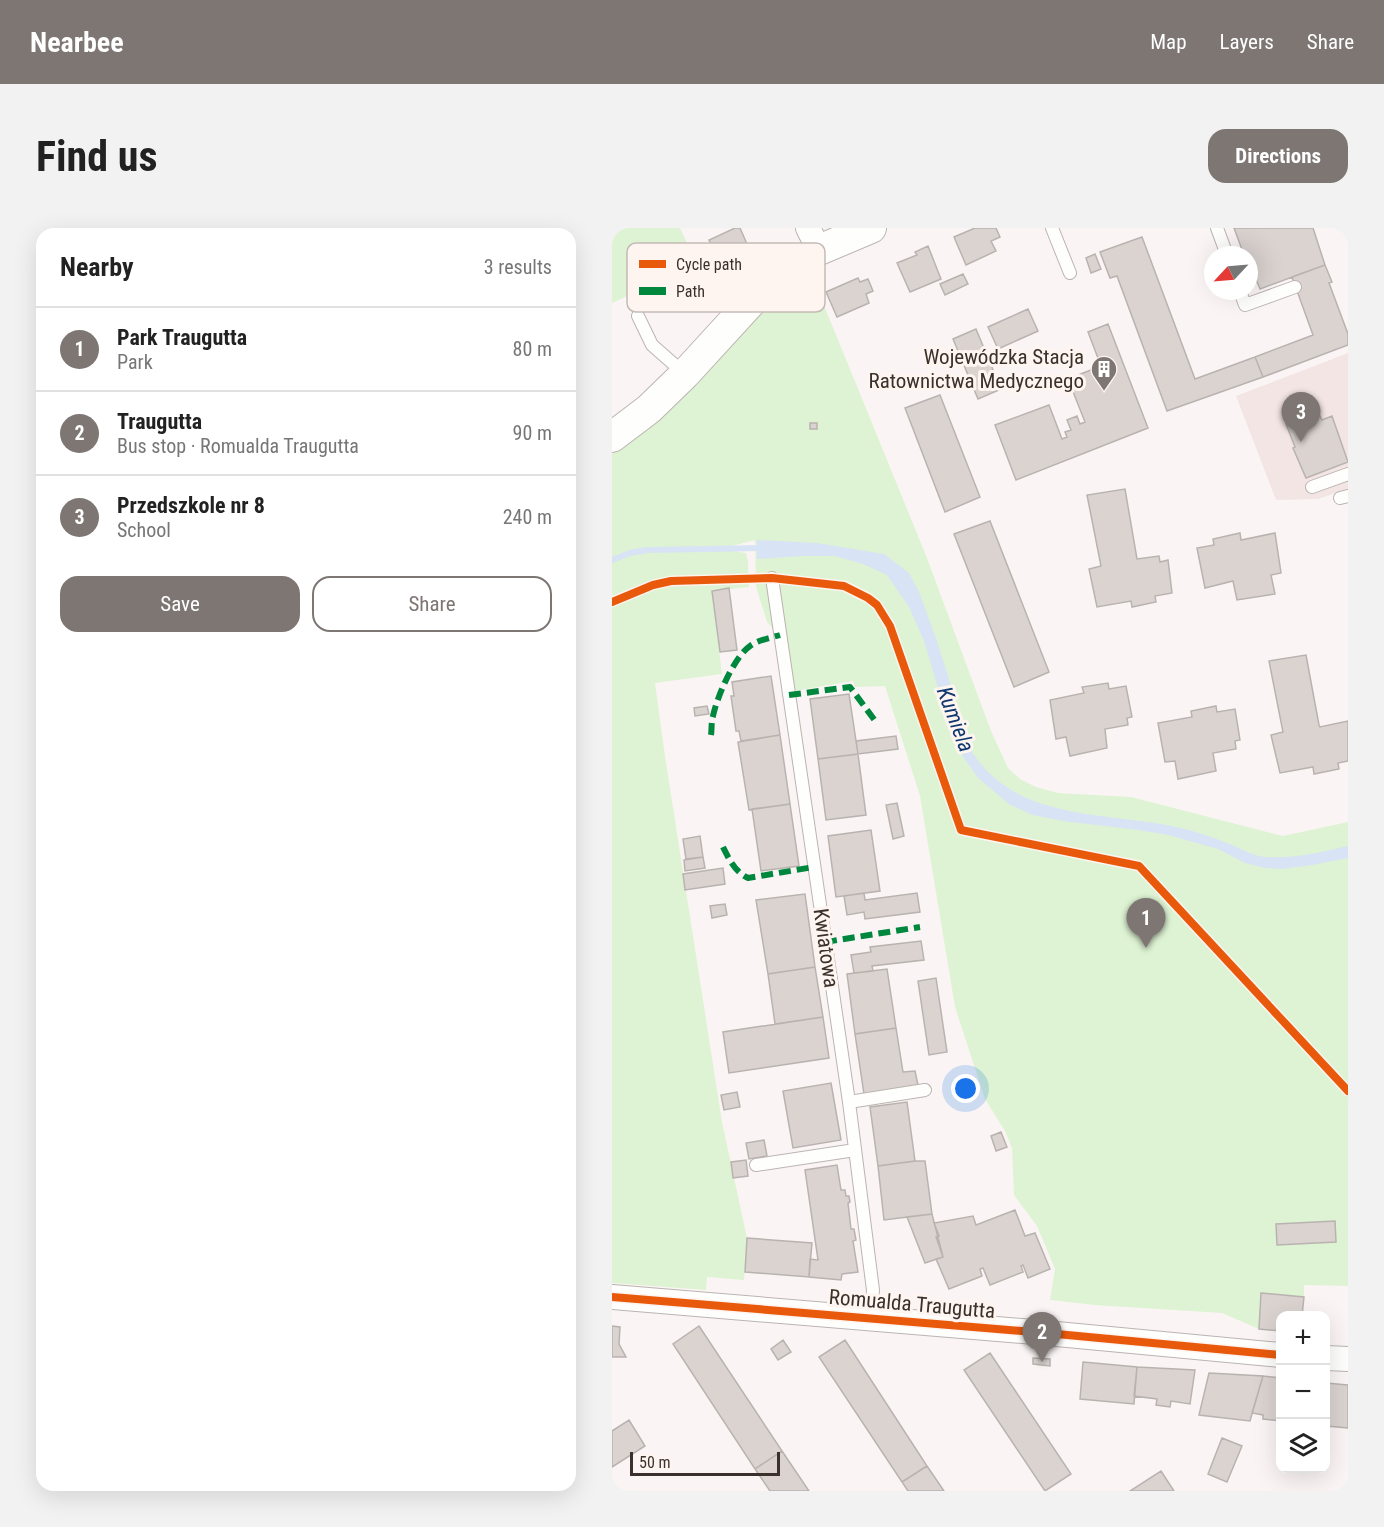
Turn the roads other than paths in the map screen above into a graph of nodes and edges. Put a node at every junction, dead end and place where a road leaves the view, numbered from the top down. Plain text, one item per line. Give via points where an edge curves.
1 (871, 228) edge
2 (1053, 228) edge
3 (1217, 228) edge
4 (814, 239) edge
5 (1224, 246) edge
6 (1070, 273) dead end
7 (1296, 287) dead end
8 (1243, 300) edge
9 (740, 312) edge
10 (638, 316) dead end
11 (685, 374) junction
12 (612, 437) edge
13 (1348, 474) edge
14 (1312, 487) dead end
15 (772, 578) dead end
16 (925, 1090) dead end
17 (849, 1102) junction
18 (855, 1150) junction
19 (756, 1165) dead end
20 (612, 1297) edge
21 (871, 1318) junction
22 (1276, 1355) edge
23 (1330, 1358) edge
24 (1348, 1359) edge

1 - 4 street
2 - 6 lane
3 - 5 lane
7 - 8 lane via 1245,305
9 - 11 street
10 - 11 lane via 652,345
11 - 12 street
13 - 14 lane
15 - 17 lane, Kwiatowa
16 - 17 lane
17 - 18 lane, Kwiatowa
18 - 19 lane
18 - 21 lane, Kwiatowa via 873,1290
20 - 21 street, Romualda Traugutta
21 - 22 street, Romualda Traugutta
23 - 24 street

